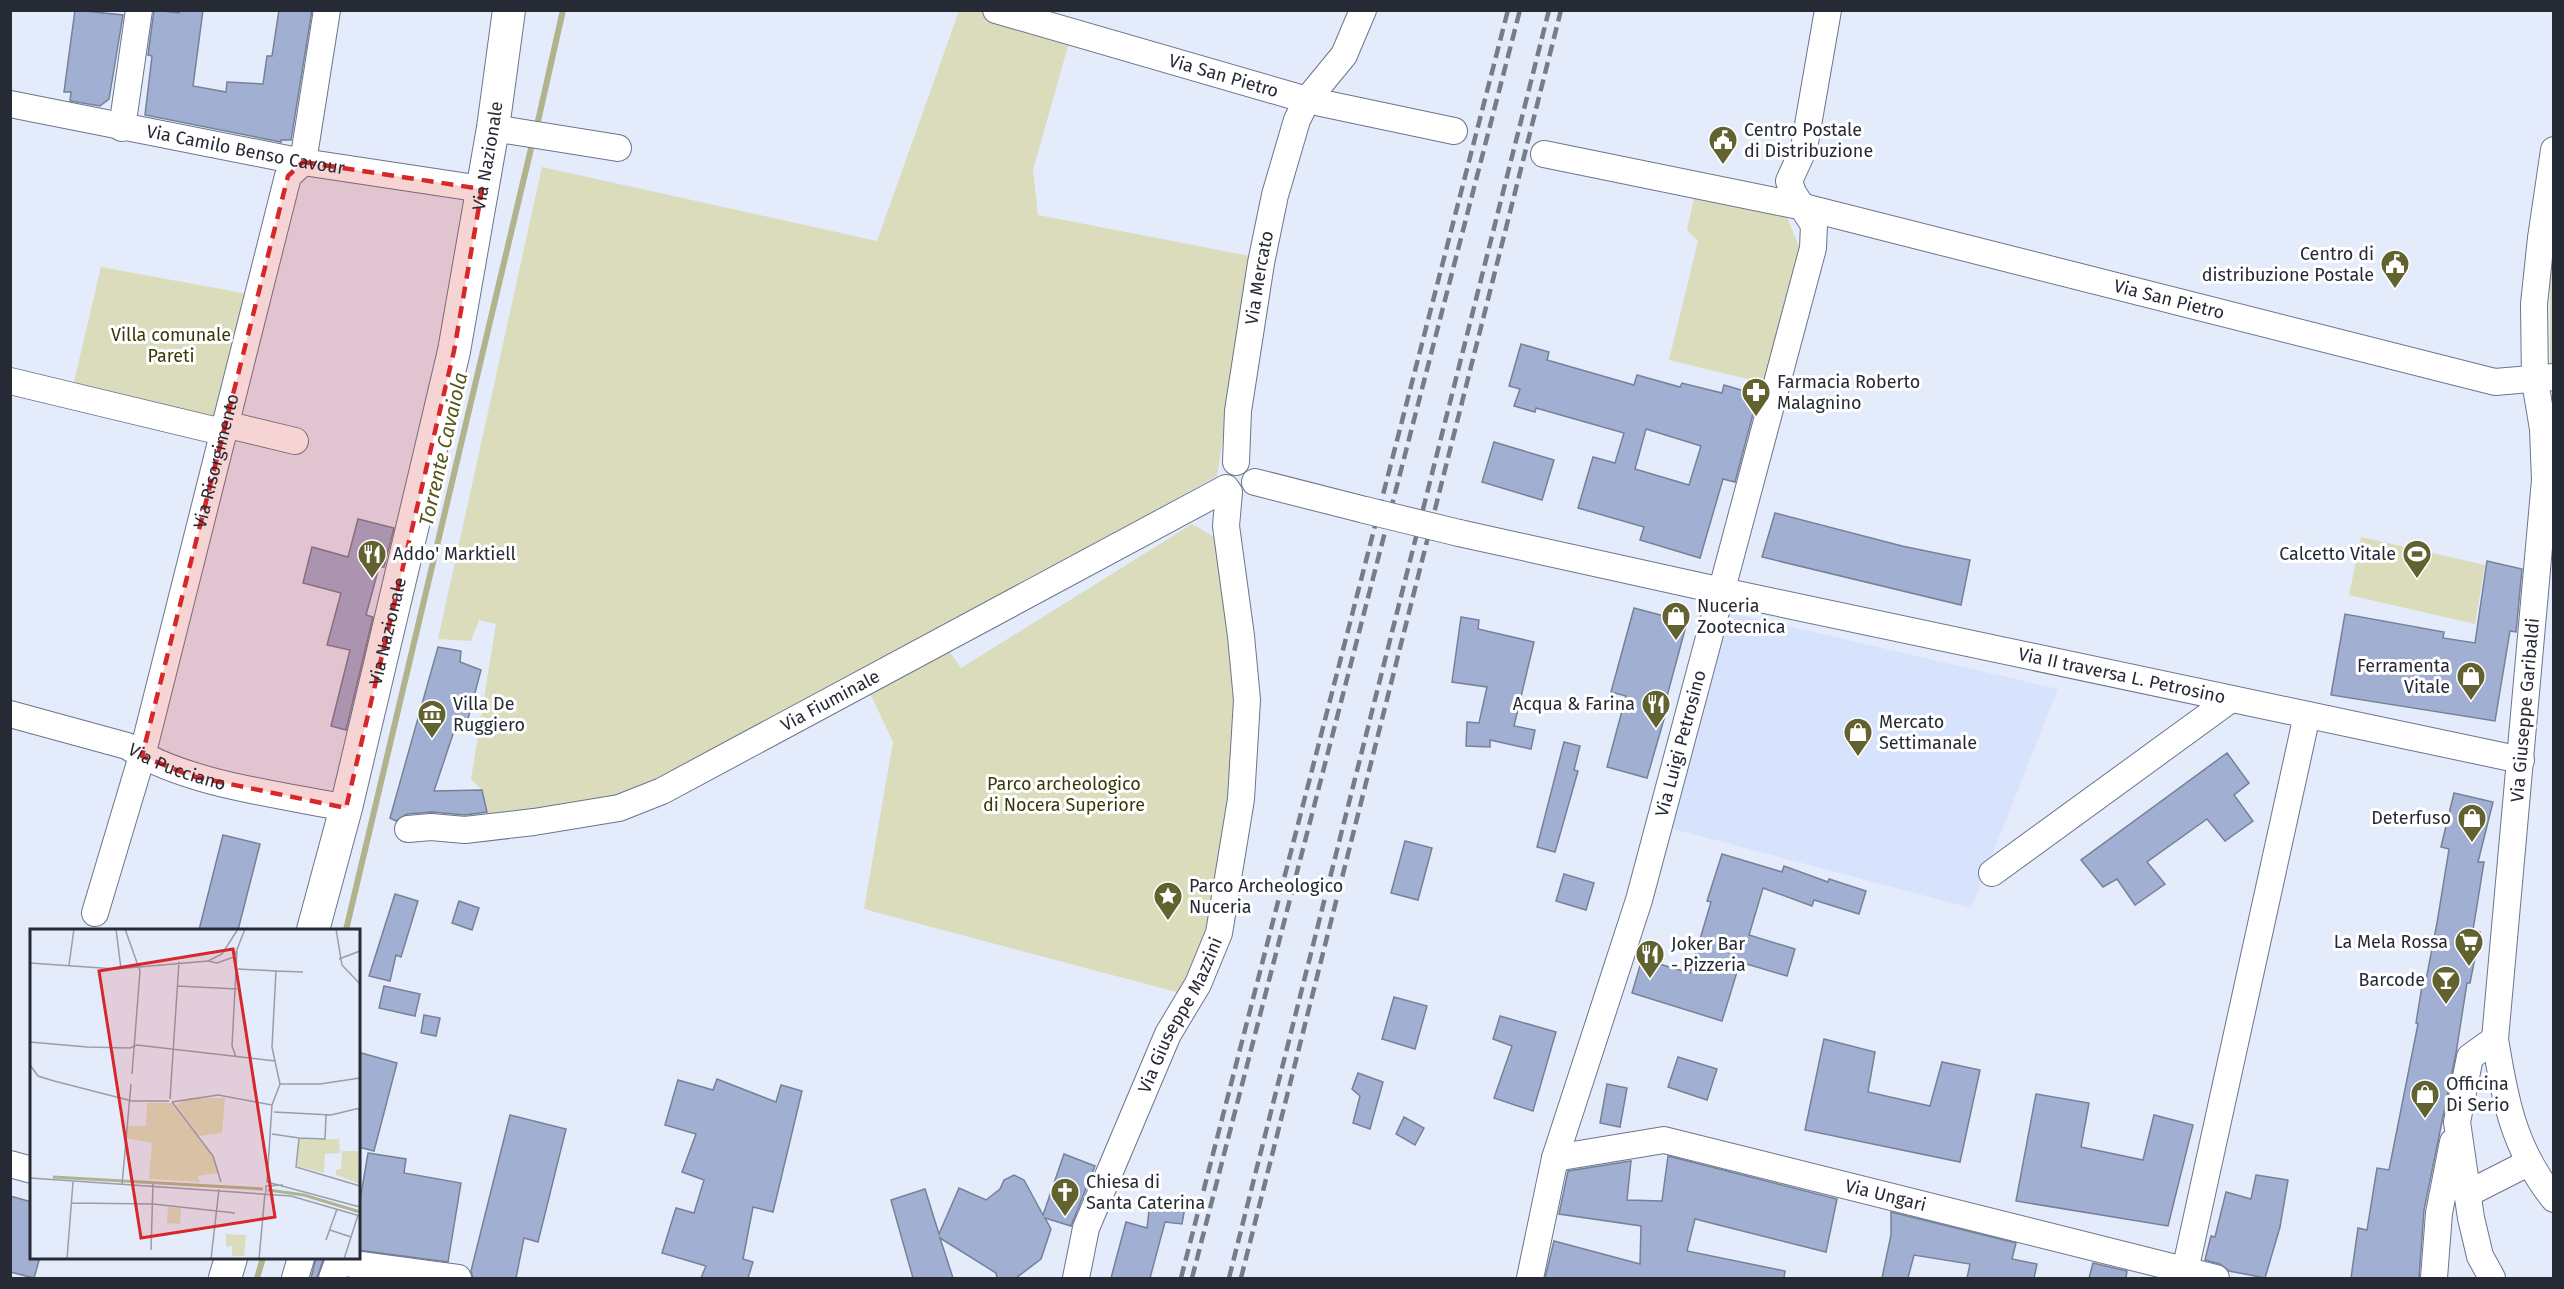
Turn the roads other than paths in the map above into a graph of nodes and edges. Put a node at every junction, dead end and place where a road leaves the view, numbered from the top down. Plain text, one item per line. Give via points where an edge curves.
1 (139, 10) edge
2 (327, 10) edge
3 (508, 10) edge
4 (996, 10) edge
5 (1363, 10) edge
6 (1828, 10) edge
7 (1307, 100) junction
8 (10, 104) edge
9 (122, 128) junction
10 (504, 129) junction
11 (1454, 130) dead end
12 (618, 148) dead end
13 (2553, 150) edge
14 (1544, 154) dead end
15 (303, 162) junction
16 (482, 189) junction
17 (1804, 207) junction
18 (2548, 226) edge
19 (2544, 379) edge
20 (10, 381) edge
21 (223, 428) junction
22 (295, 441) dead end
23 (1236, 462) junction
24 (1255, 482) junction
25 (1227, 490) junction
26 (1722, 591) junction
27 (2231, 699) junction
28 (10, 714) edge
29 (2307, 715) junction
30 (142, 756) junction
31 (2521, 760) junction
32 (346, 808) junction
33 (408, 829) dead end
34 (1992, 873) dead end
35 (95, 913) dead end
36 (313, 929) edge
37 (2495, 1039) junction
38 (2457, 1122) junction
39 (1555, 1158) junction
40 (10, 1164) edge
41 (30, 1169) edge
42 (2540, 1181) edge
43 (2467, 1194) junction
44 (230, 1259) edge
45 (300, 1259) edge
46 (335, 1270) edge
47 (2185, 1271) junction
48 (225, 1278) edge
49 (295, 1278) edge
50 (458, 1278) edge
51 (1076, 1278) edge
52 (1530, 1278) edge
53 (2216, 1278) edge
54 (2434, 1278) edge
55 (2492, 1278) edge

1 - 9 street
2 - 15 street, Via Risorgimento
3 - 10 main road, Via Nazionale
4 - 7 street, Via San Pietro
5 - 7 street, Via Mercato via 1344,55
6 - 17 street, Via Luigi Petrosino via 1804,148 1789,181
7 - 11 street, Via San Pietro
7 - 23 street, Via Mercato via 1296,120 1268,229 1238,411
8 - 9 street, Via Camilo Benso Cavour
9 - 15 street, Via Camilo Benso Cavour
10 - 12 street
10 - 16 main road, Via Nazionale
13 - 18 street, Via Giuseppe Garibaldi
14 - 17 street, Via San Pietro
15 - 16 street, Via Camilo Benso Cavour
15 - 21 street, Via Risorgimento via 288,176
16 - 32 main road, Via Nazionale via 454,351
17 - 19 street, Via San Pietro via 2495,382
17 - 26 street, Via Luigi Petrosino via 1814,225 1813,248
18 - 19 street, Via Giuseppe Garibaldi via 2535,304
19 - 31 street, Via Giuseppe Garibaldi via 2545,480
20 - 21 street
21 - 22 street
21 - 30 street, Via Risorgimento
23 - 24 street via 1251,466
23 - 25 street via 1230,464 1222,478
24 - 25 street via 1245,494
24 - 26 street, Via II traversa L. Petrosino, bridge via 1459,533
25 - 33 street, Via Fiuminale via 662,791 619,808 534,822 465,830
25 - 51 street, Via Giuseppe Mazzini via 1226,526 1247,700 1241,799 1219,933 1198,984 1168,1034 1086,1228
26 - 27 street, Via II traversa L. Petrosino
26 - 39 street, Via Luigi Petrosino via 1639,900
27 - 29 street, Via II traversa L. Petrosino
27 - 34 street
28 - 30 street, Via Pucciano via 127,746
29 - 31 street, Via II traversa L. Petrosino
29 - 47 street
30 - 32 street, Via Pucciano via 191,776
30 - 35 street, Via Risorgimento
31 - 37 street, Via Giuseppe Garibaldi
32 - 36 main road, Via Nazionale
37 - 38 street via 2470,1057
37 - 42 street, Via Giuseppe Garibaldi via 2509,1112
38 - 43 street
38 - 54 street via 2439,1213
39 - 47 street, Via Ungari via 1664,1140
39 - 52 street, Via Luigi Petrosino
40 - 41 street
42 - 43 street, Via Giuseppe Garibaldi
43 - 55 street via 2480,1256
44 - 48 main road
45 - 49 street
46 - 50 street
47 - 53 street, Via Ungari

